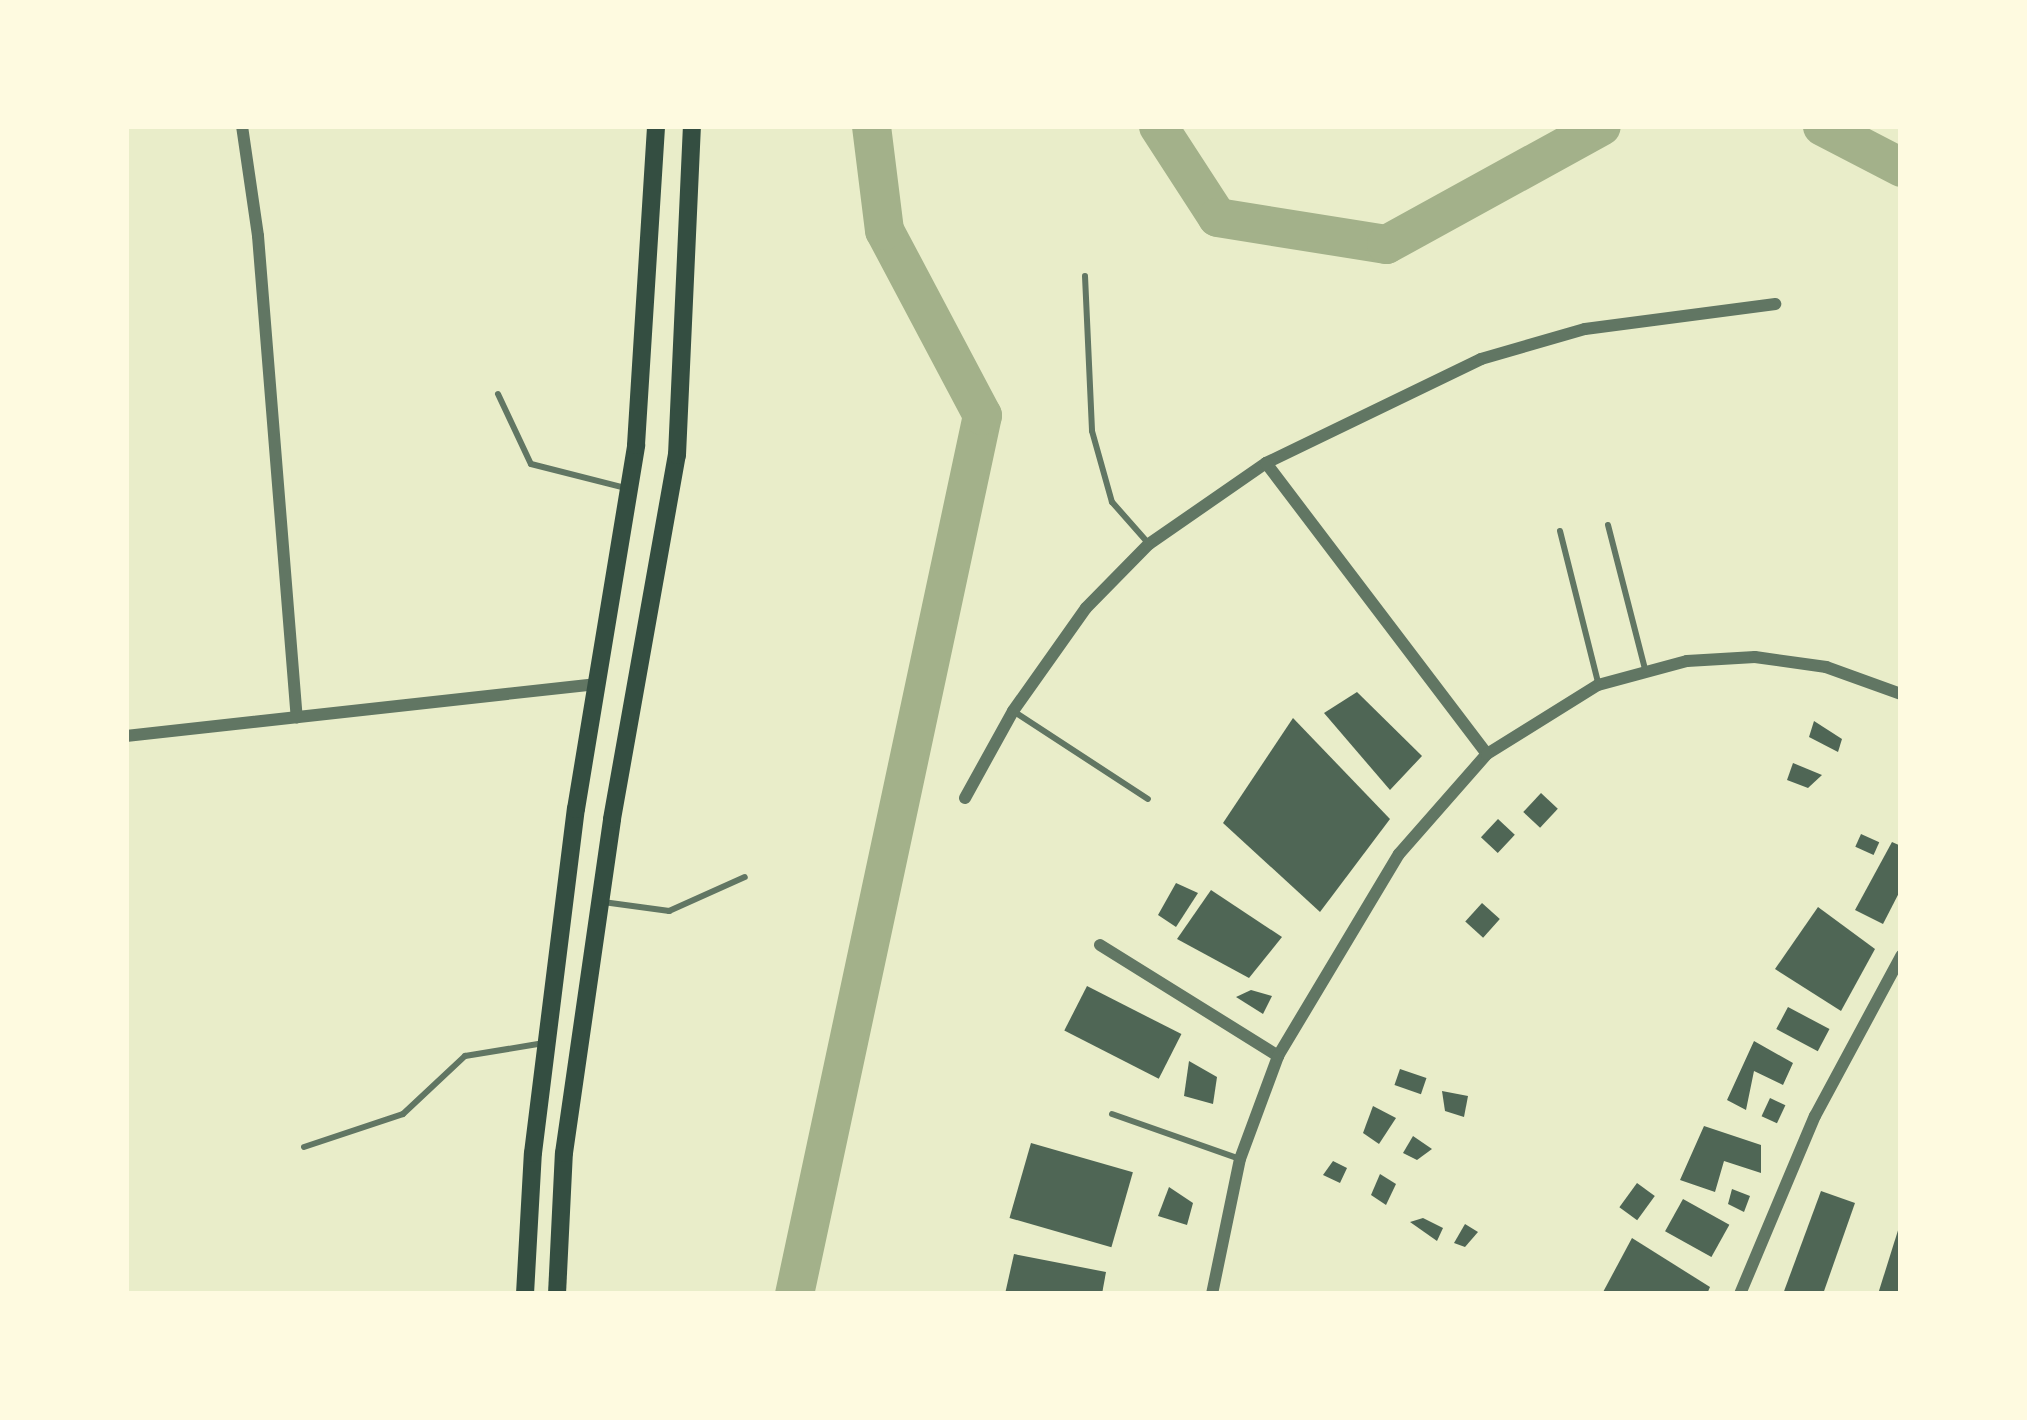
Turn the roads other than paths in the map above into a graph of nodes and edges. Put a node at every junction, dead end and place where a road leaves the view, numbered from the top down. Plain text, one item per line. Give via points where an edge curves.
1 (242, 126) edge
2 (656, 126) edge
3 (692, 126) edge
4 (1085, 276) dead end
5 (1775, 304) dead end
6 (498, 394) dead end
7 (1266, 463) junction
8 (629, 488) junction
9 (1608, 526) dead end
10 (1560, 531) dead end
11 (1149, 544) junction
12 (1646, 669) junction
13 (597, 684) junction
14 (1598, 685) junction
15 (1901, 694) edge
16 (1013, 711) junction
17 (297, 717) junction
18 (126, 736) edge
19 (1487, 754) junction
20 (965, 798) dead end
21 (1148, 799) dead end
22 (745, 877) dead end
23 (600, 902) junction
24 (1100, 945) dead end
25 (1901, 956) edge
26 (548, 1042) junction
27 (1278, 1056) junction
28 (1112, 1114) dead end
29 (304, 1147) dead end
30 (1240, 1159) junction
31 (525, 1294) edge
32 (557, 1294) edge
33 (1212, 1294) edge
34 (1740, 1294) edge

1 - 17 street
2 - 8 main road via 656,219
3 - 23 main road via 677,455
4 - 11 lane via 1092,431 1112,502
5 - 7 street via 1585,328 1481,359
6 - 8 lane via 532,464
7 - 11 street
7 - 19 street
8 - 13 main road
9 - 12 lane
10 - 14 lane
11 - 16 street via 1086,608
12 - 14 street
12 - 15 street via 1755,657 1826,667
13 - 17 street
13 - 26 main road
14 - 19 street
16 - 20 street
16 - 21 lane
17 - 18 street
19 - 27 street via 1399,854
22 - 23 lane via 669,911
23 - 32 main road via 564,1153
24 - 27 street
25 - 34 street via 1815,1116
26 - 29 lane via 465,1055 414,1108
26 - 31 main road
27 - 30 street
28 - 30 lane
30 - 33 street

